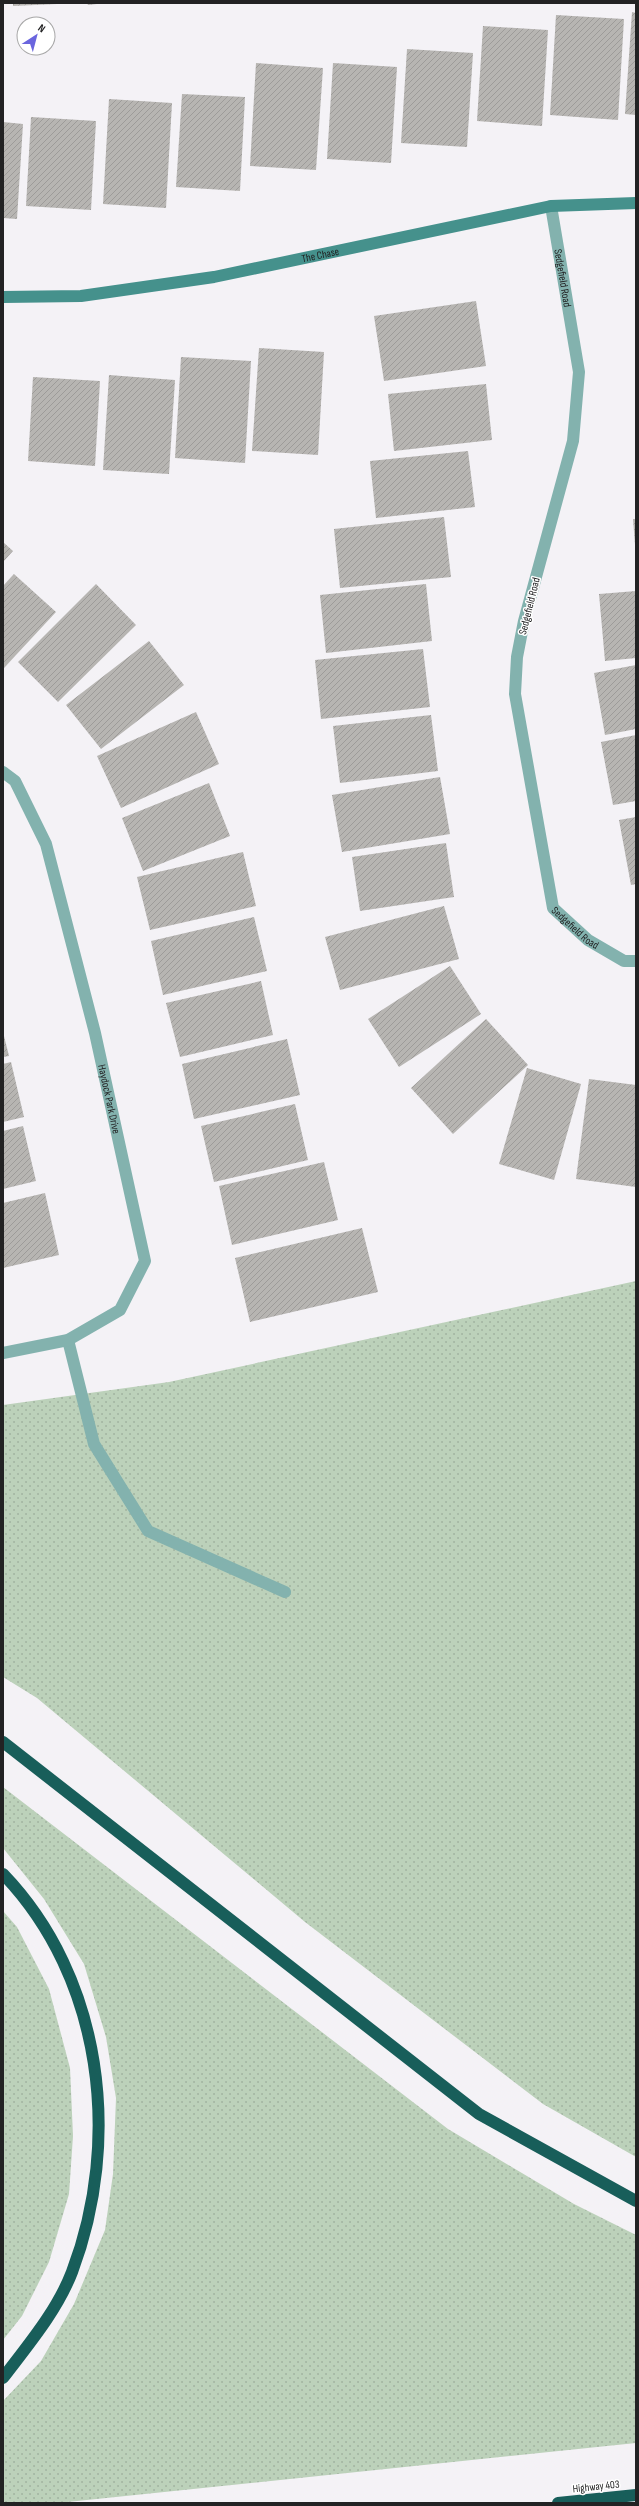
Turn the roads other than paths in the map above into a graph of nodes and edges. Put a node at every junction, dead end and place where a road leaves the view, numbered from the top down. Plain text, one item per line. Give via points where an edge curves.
1 (636, 203) edge
2 (551, 206) junction
3 (3, 297) edge
4 (3, 772) edge
5 (636, 961) edge
6 (68, 1340) junction
7 (3, 1353) edge
8 (285, 1592) dead end
9 (3, 1742) edge
10 (3, 1874) edge
11 (636, 2201) edge
12 (3, 2378) edge
13 (636, 2495) edge
14 (558, 2503) edge

1 - 2 street, The Chase
2 - 3 street, The Chase via 214,277 81,296
2 - 5 street, Sedgefield Road via 579,372 573,441 524,622 517,657 515,694 553,908 588,940 624,962
4 - 6 street, Haydock Park Drive via 15,781 46,844 95,1033 144,1261 120,1310
6 - 7 street, Haydock Park Drive
6 - 8 street via 94,1444 148,1531
9 - 11 highway via 479,2114
10 - 12 highway via 40,1919 66,1967 84,2016 96,2072 100,2133 98,2165 87,2224 72,2273 54,2307
13 - 14 highway, Highway 403

